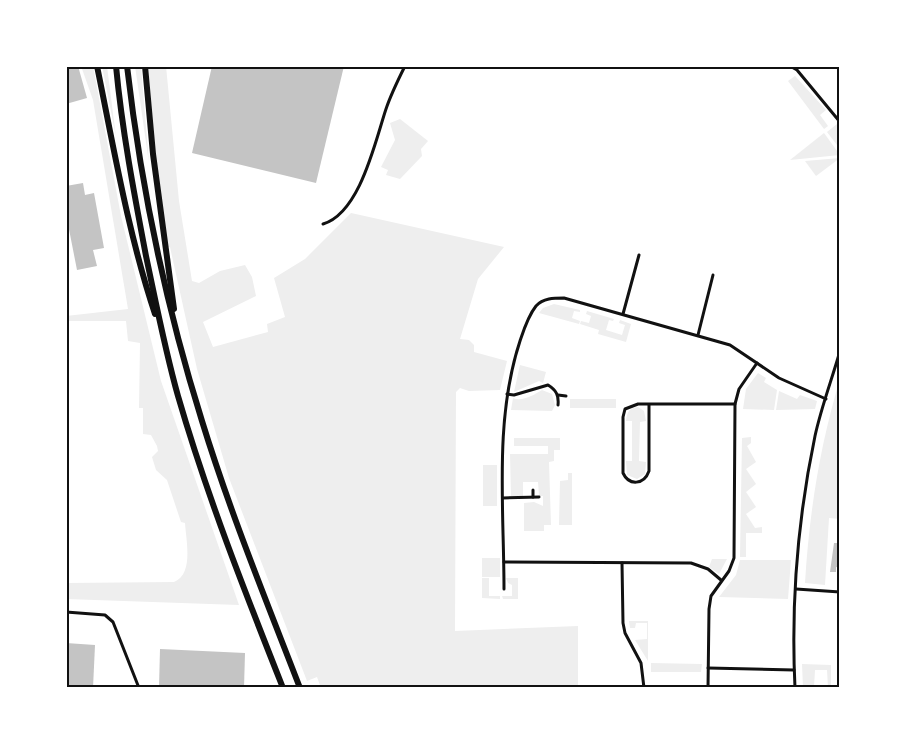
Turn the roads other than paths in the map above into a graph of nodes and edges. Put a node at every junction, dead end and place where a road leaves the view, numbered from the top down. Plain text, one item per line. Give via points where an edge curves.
1 (98, 66) edge
2 (116, 66) edge
3 (127, 66) edge
4 (145, 66) edge
5 (405, 66) edge
6 (790, 66) edge
7 (840, 122) edge
8 (323, 224) dead end
9 (639, 255) dead end
10 (713, 275) dead end
11 (623, 314) junction
12 (698, 335) junction
13 (179, 340) junction
14 (164, 341) junction
15 (840, 352) edge
16 (757, 363) junction
17 (507, 394) junction
18 (558, 395) junction
19 (566, 396) dead end
20 (826, 399) junction
21 (649, 404) junction
22 (735, 404) junction
23 (558, 405) dead end
24 (533, 490) dead end
25 (534, 497) junction
26 (539, 497) dead end
27 (503, 498) junction
28 (504, 562) junction
29 (622, 563) junction
30 (721, 580) junction
31 (504, 589) dead end
32 (796, 590) junction
33 (840, 592) edge
34 (66, 612) edge
35 (708, 668) junction
36 (794, 670) junction
37 (138, 688) edge
38 (283, 688) edge
39 (300, 688) edge
40 (644, 688) edge
41 (708, 688) edge
42 (795, 688) edge

1 - 14 highway via 136,250
2 - 14 highway via 122,126
3 - 13 highway via 149,213
4 - 13 highway via 153,154
5 - 8 street via 394,87 373,156 356,191 337,217
6 - 7 street via 806,80
9 - 11 street
10 - 12 street
11 - 12 street
11 - 17 street via 564,298 554,298 537,305 526,325
12 - 16 street via 730,345
13 - 39 highway via 202,422 243,541
14 - 38 highway via 193,445
15 - 20 street
16 - 20 street via 779,378
16 - 22 street via 747,375
17 - 18 street via 523,393 543,385 554,389
17 - 27 street
18 - 19 street
18 - 23 street
20 - 32 street via 815,435 801,527
21 - 21 street via 625,408 623,417 623,473 632,482 641,482 649,471
21 - 22 street
22 - 30 street via 735,547 729,571
24 - 25 street
25 - 26 street
25 - 27 street
27 - 28 street
28 - 29 street
28 - 31 street
29 - 30 street via 691,563 708,569
29 - 40 street via 623,624 641,663
30 - 35 street via 711,596 709,609
32 - 33 street
32 - 36 street
34 - 37 street via 105,615 113,622
35 - 36 street
35 - 41 street
36 - 42 street

